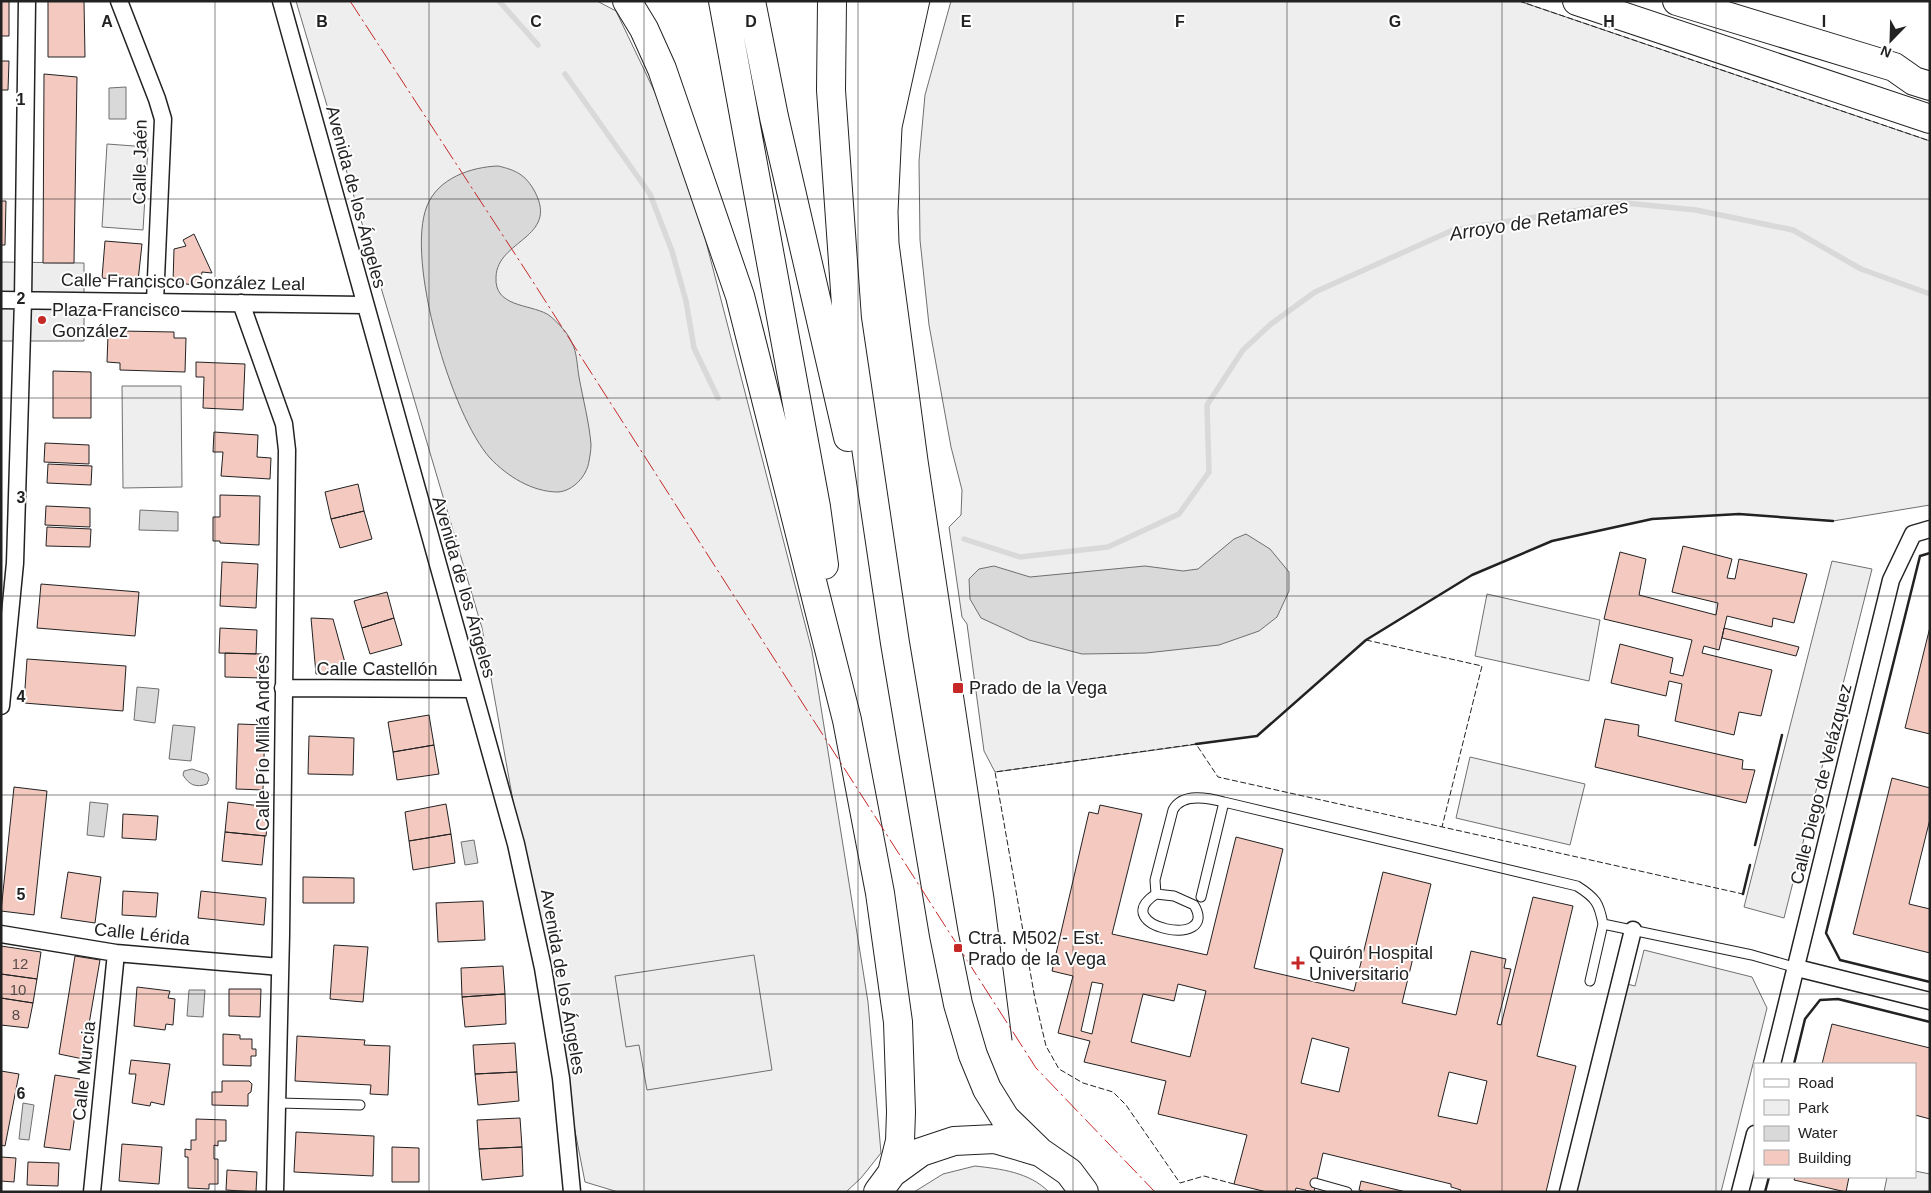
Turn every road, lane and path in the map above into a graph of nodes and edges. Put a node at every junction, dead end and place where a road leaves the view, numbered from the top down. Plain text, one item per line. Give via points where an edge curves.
1 (27, 1) edge
2 (119, 1) edge
3 (281, 1) edge
4 (627, 1) edge
5 (832, 1) edge
6 (1577, 1) edge
7 (1677, 1) edge
8 (753, 7) edge
9 (725, 10) edge
10 (1894, 67) junction
11 (1930, 69) edge
12 (1930, 86) edge
13 (1930, 119) edge
14 (1, 300) edge
15 (23, 300) junction
16 (155, 302) junction
17 (241, 303) junction
18 (364, 305) junction
19 (1930, 529) edge
20 (896, 643) junction
21 (283, 688) junction
22 (472, 689) junction
23 (1, 706) edge
24 (847, 720) junction
25 (1224, 802) junction
26 (1156, 894) junction
27 (1201, 897) dead end
28 (1603, 924) junction
29 (1633, 930) junction
30 (1, 934) edge
31 (116, 953) junction
32 (280, 967) junction
33 (1797, 968) junction
34 (1590, 981) dead end
35 (1930, 1001) edge
36 (1772, 1063) edge
37 (278, 1103) junction
38 (360, 1105) dead end
39 (1754, 1138) edge
40 (1040, 1152) junction
41 (885, 1182) edge
42 (1316, 1183) dead end
43 (92, 1192) edge
44 (275, 1192) edge
45 (572, 1192) edge
46 (1084, 1192) edge
47 (1347, 1192) edge
48 (1568, 1192) edge
49 (1740, 1192) edge

1 - 15 street
2 - 16 street, Calle Jaén via 163,119
3 - 18 street, Avenida de los Ángeles
4 - 24 highway via 662,68 740,296
5 - 20 highway via 831,90 848,319
6 - 13 highway
7 - 10 highway
8 - 20 highway via 776,126
9 - 24 highway via 816,507
10 - 11 highway via 1918,65
10 - 12 highway via 1914,81
14 - 15 street, Calle Francisco González Leal
15 - 16 street, Calle Francisco González Leal
15 - 23 street via 15,563
16 - 17 street, Calle Francisco González Leal
17 - 18 street, Calle Francisco González Leal
17 - 21 street, Calle Pío Millá Andrés via 284,424 287,450
18 - 22 street, Avenida de los Ángeles
19 - 33 street, Calle Diego de Velázquez via 1913,534 1891,580
20 - 40 highway via 958,1004 987,1090 1006,1118
21 - 22 street, Calle Castellón
21 - 32 street, Calle Pío Millá Andrés
22 - 45 street, Avenida de los Ángeles via 516,844 543,968 561,1078
24 - 41 highway via 880,893 898,1022 900,1141
25 - 26 lane via 1197,798 1175,806 1155,880
25 - 27 lane
25 - 28 lane via 1577,886 1593,896 1600,908
26 - 26 lane via 1147,900 1143,908 1144,916 1151,922 1177,931 1188,931 1194,926 1198,918 1194,906 1174,896
28 - 29 lane
28 - 34 lane
29 - 33 lane via 1752,954
29 - 48 street
30 - 31 street, Calle Lérida
31 - 32 street, Calle Lérida
31 - 43 street, Calle Murcia
32 - 37 street, Calle Pío Millá Andrés
33 - 35 street
33 - 36 street, Calle Diego de Velázquez
37 - 38 lane
37 - 44 street, Calle Pío Millá Andrés
39 - 49 street
40 - 41 highway via 995,1139 954,1141 921,1152
40 - 46 highway via 1069,1172
42 - 47 lane

